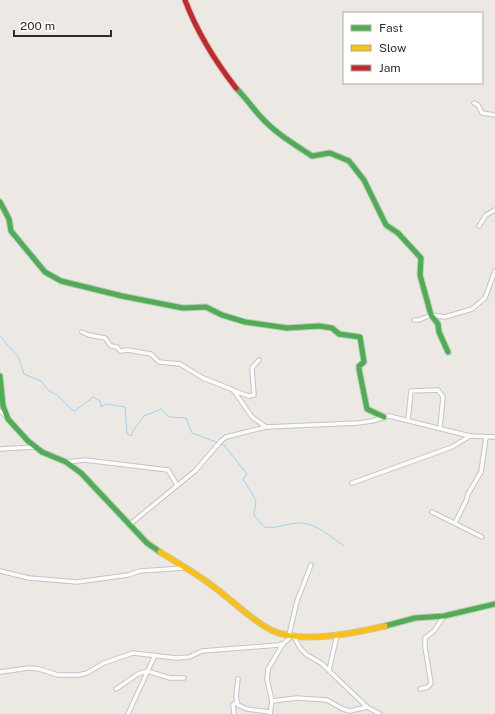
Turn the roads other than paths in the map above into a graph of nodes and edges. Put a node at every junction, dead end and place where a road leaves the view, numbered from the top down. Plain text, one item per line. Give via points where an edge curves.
1 (185, 0) edge
2 (474, 103) dead end
3 (495, 115) edge
4 (0, 202) edge
5 (495, 210) edge
6 (479, 226) dead end
7 (495, 271) edge
8 (430, 315) junction
9 (414, 320) dead end
10 (82, 332) dead end
11 (448, 352) dead end
12 (259, 360) dead end
13 (0, 376) edge
14 (234, 391) junction
15 (0, 411) edge
16 (384, 417) junction
17 (8, 419) junction
18 (408, 420) junction
19 (266, 427) junction
20 (440, 428) junction
21 (470, 436) junction
22 (486, 437) junction
23 (495, 437) edge
24 (35, 447) junction
25 (0, 449) edge
26 (66, 462) junction
27 (352, 483) dead end
28 (177, 485) junction
29 (432, 512) dead end
30 (455, 523) junction
31 (129, 525) junction
32 (482, 537) dead end
33 (311, 565) dead end
34 (185, 568) junction
35 (0, 571) edge
36 (495, 604) edge
37 (444, 616) junction
38 (336, 635) junction
39 (290, 636) junction
40 (284, 643) junction
41 (155, 656) junction
42 (147, 670) junction
43 (329, 670) junction
44 (0, 672) edge
45 (184, 678) dead end
46 (238, 678) dead end
47 (116, 689) dead end
48 (420, 689) dead end
49 (272, 701) junction
50 (237, 702) junction
51 (367, 707) junction
52 (270, 713) edge
53 (128, 714) edge
54 (234, 714) edge
55 (380, 714) edge

1 - 8 street via 216,63 260,116 280,135 312,156 330,153 349,161 364,180 386,225 398,233 421,258 420,275
2 - 3 street via 482,113
4 - 16 street via 15,237 45,272 61,281 183,308 206,307 245,322 287,328 319,326 332,328 339,334 360,337 364,362 359,366 359,370 367,409
5 - 6 street via 482,218
7 - 8 street via 485,298 472,309 445,317
8 - 9 street
8 - 11 street via 438,324
10 - 14 street via 105,338 111,346 117,347 120,351 151,354 159,362 180,364 191,372
12 - 14 street via 252,368 254,395
13 - 17 street via 3,406
14 - 19 street via 252,417
15 - 17 street
16 - 18 street
16 - 19 street via 372,422
17 - 24 street
18 - 20 street
18 - 20 street via 411,391 438,390 443,397
19 - 28 street via 234,434 220,442 195,471
20 - 21 street
21 - 22 street
21 - 27 street via 452,447
22 - 23 street
22 - 30 street via 481,472
24 - 25 street
24 - 26 street
26 - 28 street via 85,460 168,470
26 - 31 street via 81,473
28 - 31 street
29 - 30 street
30 - 32 street
31 - 34 street via 147,543
33 - 39 street via 297,601
34 - 35 street via 140,570 121,576 78,582 29,578
34 - 39 street via 255,619 274,631
36 - 37 street
37 - 38 street via 415,618
37 - 48 street via 434,631 425,638 424,647 431,680 428,687
38 - 39 street
38 - 43 street
39 - 40 street
39 - 43 street via 307,655
40 - 41 street via 202,651 189,657
40 - 49 street via 268,669 267,679
41 - 42 street
41 - 44 street via 142,653 126,654 104,662 87,673 79,674 58,675 29,668
42 - 45 street via 170,678
42 - 47 street
42 - 53 street
43 - 51 street
46 - 50 street
49 - 51 street via 297,698 327,700 350,711
49 - 52 street
50 - 52 street via 241,707
50 - 54 street via 232,709
51 - 55 street

